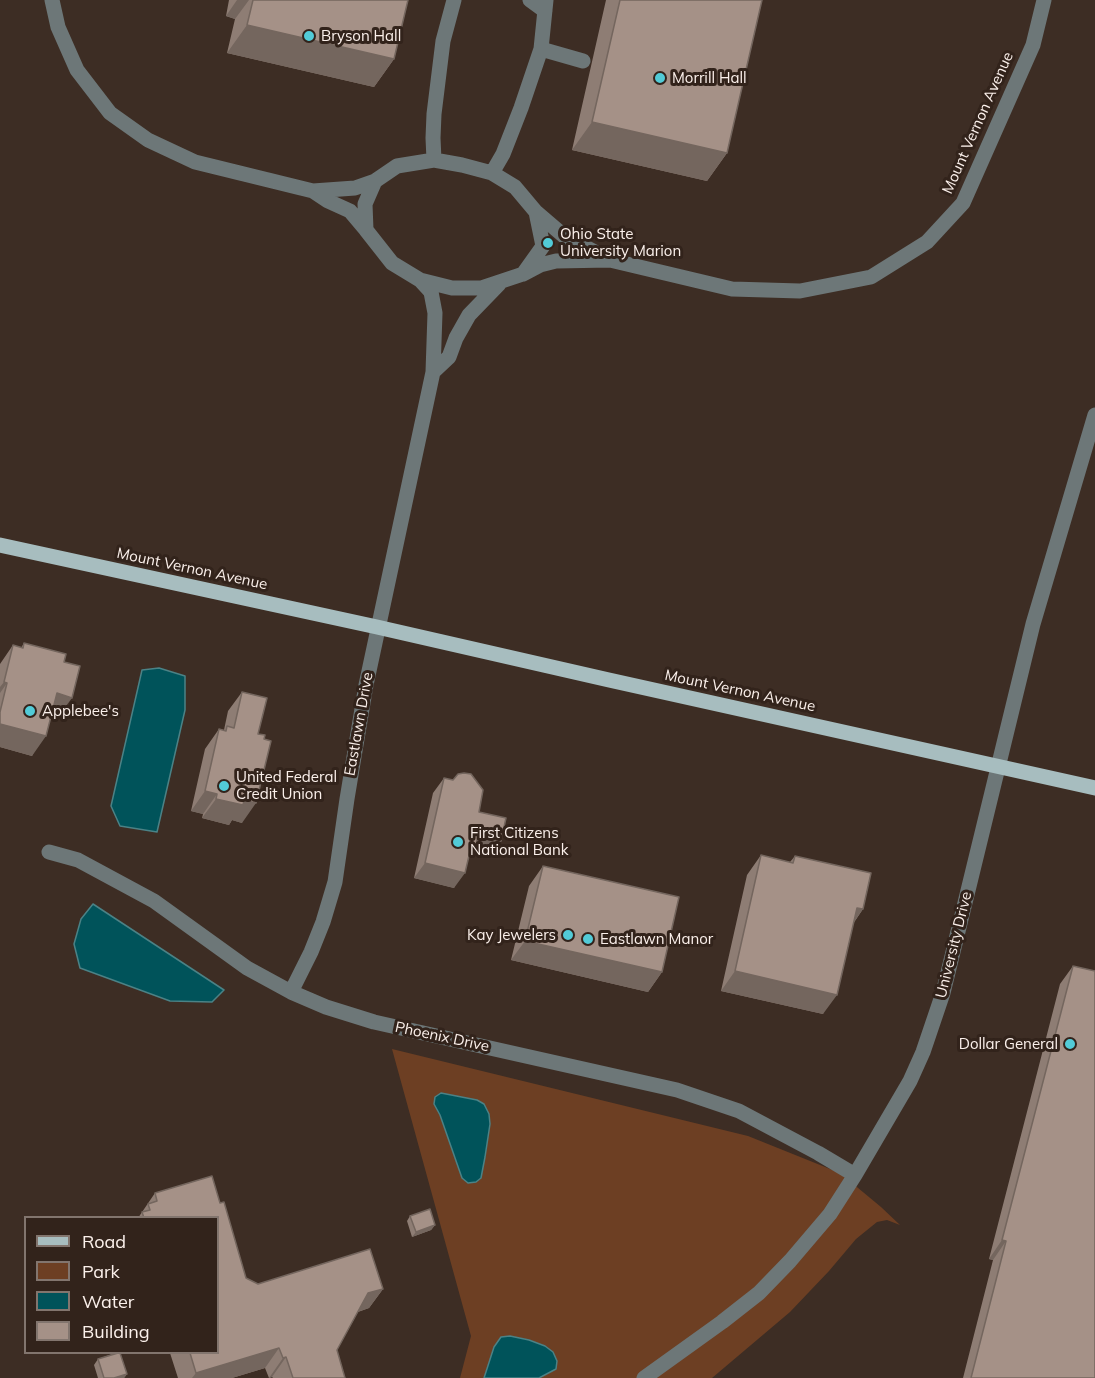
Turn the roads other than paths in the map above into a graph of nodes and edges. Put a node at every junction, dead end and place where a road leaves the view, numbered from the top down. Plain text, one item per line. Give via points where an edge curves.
1 (52, 0) edge
2 (454, 0) edge
3 (530, 0) edge
4 (1044, 0) edge
5 (546, 5) edge
6 (542, 50) junction
7 (583, 61) dead end
8 (434, 160) junction
9 (492, 173) junction
10 (375, 181) junction
11 (313, 191) junction
12 (536, 212) junction
13 (366, 230) junction
14 (610, 260) junction
15 (524, 274) junction
16 (420, 280) junction
17 (502, 281) junction
18 (434, 372) junction
19 (1095, 415) edge
20 (0, 545) edge
21 (377, 627) junction
22 (999, 766) junction
23 (1095, 788) edge
24 (49, 852) dead end
25 (291, 992) junction
26 (855, 1175) junction
27 (644, 1378) edge

1 - 11 street, Mount Vernon Avenue via 58,27 77,70 110,113 148,140 195,162
2 - 8 street via 443,41 434,114
3 - 5 street
4 - 14 street, Mount Vernon Avenue via 1033,45 963,203 927,242 871,277 800,291 732,289
5 - 6 street
6 - 7 street
6 - 9 street via 503,154
8 - 9 street, Mount Vernon Avenue
8 - 10 street, Mount Vernon Avenue via 397,166
9 - 12 street, Mount Vernon Avenue via 515,187
10 - 11 street, Mount Vernon Avenue via 355,188
10 - 13 street via 365,204
11 - 13 street, Mount Vernon Avenue via 350,211
12 - 14 street, Mount Vernon Avenue via 564,236
12 - 15 street, Mount Vernon Avenue via 543,246
13 - 16 street, Mount Vernon Avenue via 392,263
14 - 15 street, Mount Vernon Avenue via 556,261
15 - 17 street, Mount Vernon Avenue
16 - 17 street, Mount Vernon Avenue via 452,288 481,288
16 - 18 street, Mount Vernon Avenue via 431,292 435,313
17 - 18 street, Mount Vernon Avenue via 469,315 449,357
18 - 21 street, Mount Vernon Avenue
19 - 22 street, University Drive via 1033,624
20 - 21 main road, Mount Vernon Avenue
21 - 22 main road, Mount Vernon Avenue
21 - 25 street, Eastlawn Drive via 335,882 323,922
22 - 23 main road, Mount Vernon Avenue
22 - 26 street, University Drive via 943,993 923,1052
24 - 25 street, Phoenix Drive via 78,860 154,901 247,968
25 - 26 street, Phoenix Drive via 374,1022 677,1090 739,1111
26 - 27 street, University Drive via 830,1214 759,1293

